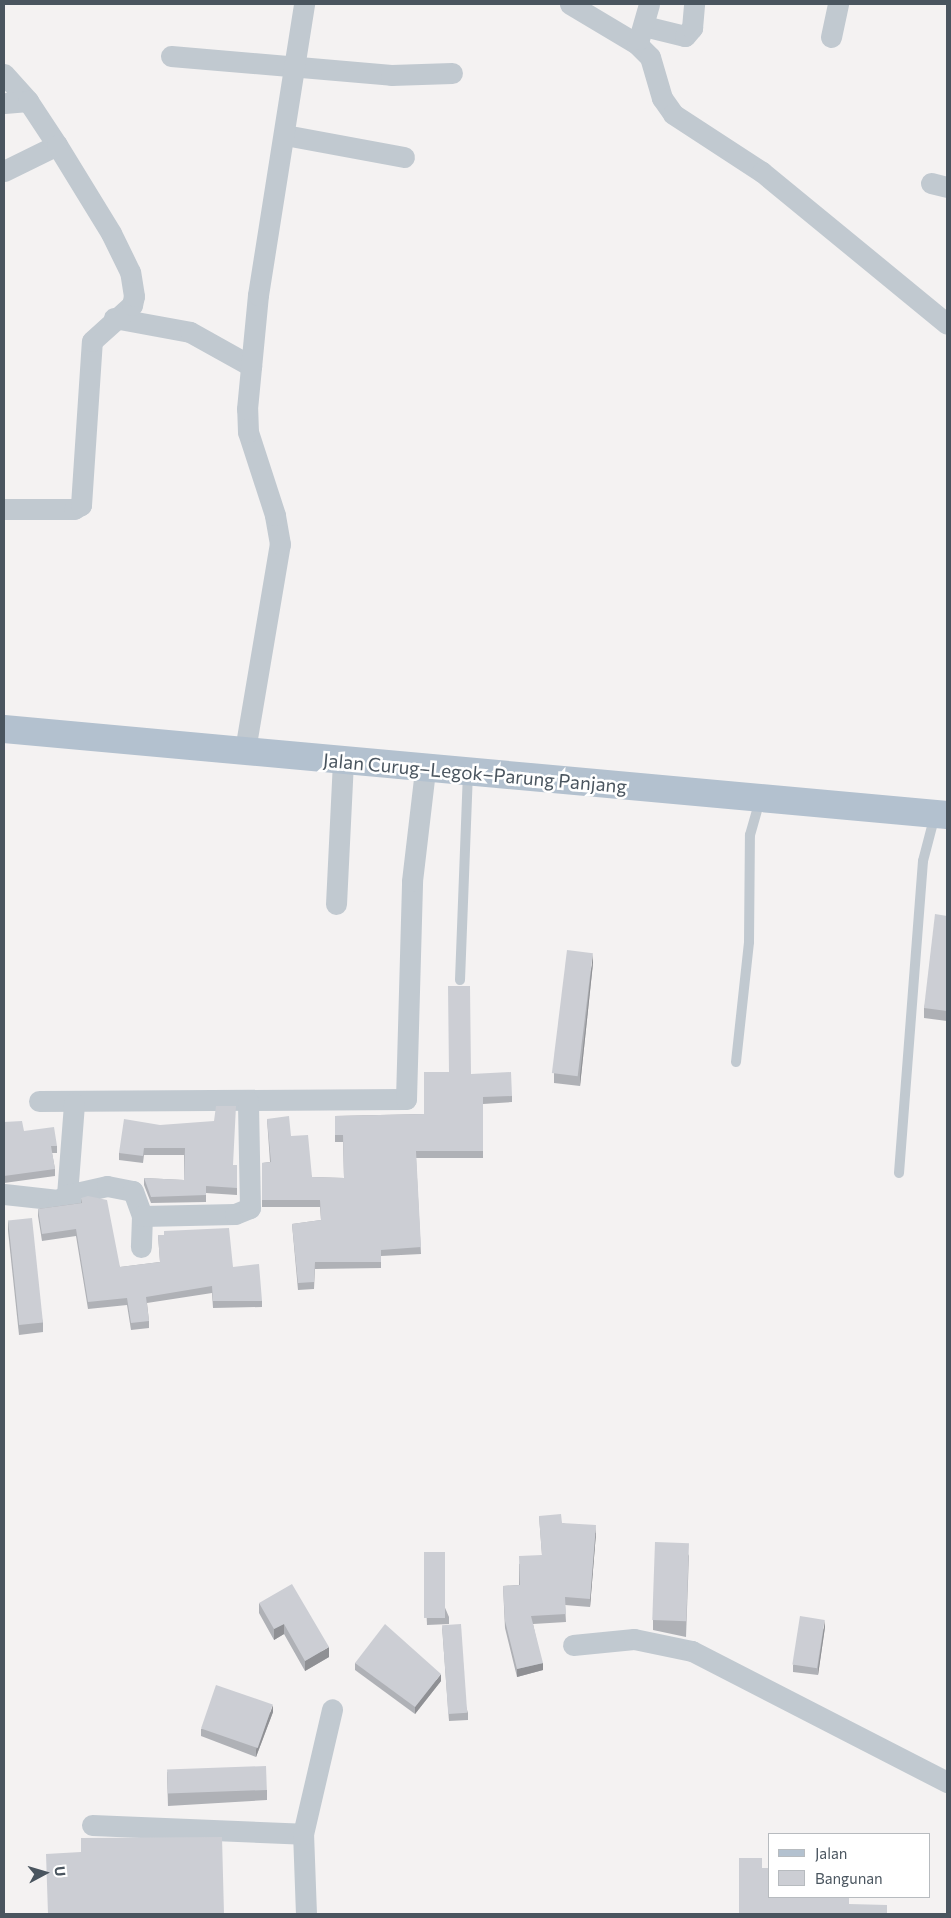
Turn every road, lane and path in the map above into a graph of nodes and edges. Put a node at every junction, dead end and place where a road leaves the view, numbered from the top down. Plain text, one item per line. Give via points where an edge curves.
1 (304, 4) edge
2 (570, 4) edge
3 (649, 4) edge
4 (694, 4) edge
5 (838, 4) edge
6 (641, 35) junction
7 (831, 37) dead end
8 (171, 56) dead end
9 (294, 68) junction
10 (452, 73) dead end
11 (4, 74) edge
12 (28, 102) junction
13 (4, 103) edge
14 (285, 135) junction
15 (57, 144) junction
16 (404, 157) dead end
17 (4, 171) edge
18 (114, 318) junction
19 (947, 324) edge
20 (252, 366) junction
21 (4, 509) edge
22 (4, 729) edge
23 (245, 750) junction
24 (343, 762) junction
25 (425, 770) junction
26 (468, 774) junction
27 (760, 798) junction
28 (941, 815) edge
29 (336, 904) dead end
30 (460, 980) dead end
31 (736, 1062) dead end
32 (39, 1101) dead end
33 (248, 1101) junction
34 (74, 1103) junction
35 (899, 1173) dead end
36 (4, 1194) edge
37 (67, 1195) junction
38 (142, 1216) junction
39 (141, 1247) dead end
40 (573, 1645) dead end
41 (332, 1709) dead end
42 (947, 1782) edge
43 (92, 1824) dead end
44 (303, 1834) junction
45 (306, 1914) edge

1 - 9 street
2 - 6 street
3 - 6 street
4 - 6 street via 690,33
5 - 7 street
6 - 19 street via 655,67 662,98 673,114 762,172
8 - 9 street
9 - 10 street via 391,75
9 - 14 street
11 - 12 street
12 - 13 street
12 - 15 street
14 - 16 street
14 - 20 street via 258,295
15 - 17 street
15 - 18 street via 130,272 132,305
18 - 20 street via 190,332
18 - 21 street via 92,341 81,505 74,509
20 - 23 street via 248,432 275,514 280,544
22 - 23 main road, Jalan Curug–Legok–Parung Panjang
23 - 24 main road, Jalan Curug–Legok–Parung Panjang
24 - 25 main road, Jalan Curug–Legok–Parung Panjang
24 - 29 street
25 - 26 main road, Jalan Curug–Legok–Parung Panjang
25 - 33 street via 412,881 406,1100
26 - 27 main road, Jalan Curug–Legok–Parung Panjang
26 - 30 lane
27 - 28 main road, Jalan Curug–Legok–Parung Panjang
27 - 31 lane via 750,835 749,942
28 - 35 lane via 923,861
32 - 34 street
33 - 34 street
33 - 38 street via 250,1208 235,1214
34 - 37 street
36 - 37 street via 58,1200
37 - 38 street via 119,1186 138,1196
38 - 39 street
40 - 42 street via 634,1639 692,1651
41 - 44 street
43 - 44 street
44 - 45 street

